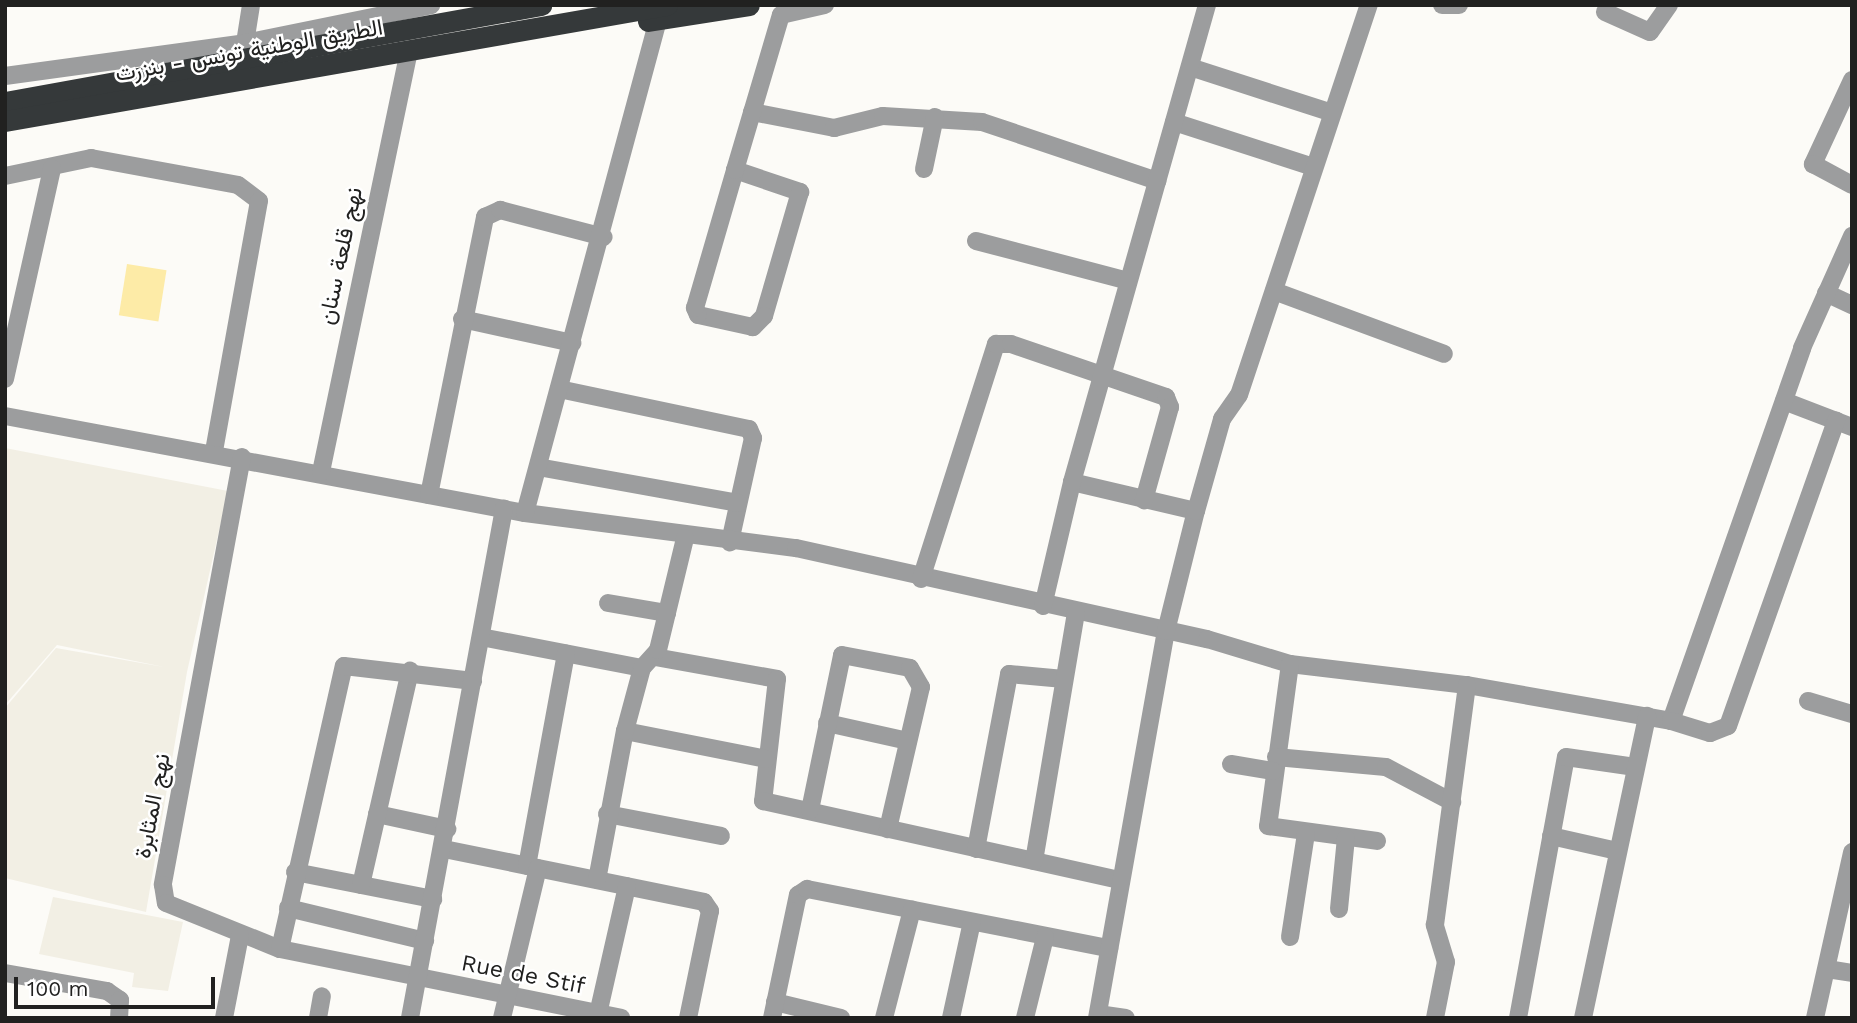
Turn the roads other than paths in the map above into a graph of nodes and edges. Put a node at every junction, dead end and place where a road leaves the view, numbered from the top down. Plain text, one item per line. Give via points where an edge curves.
1 (251, 5) edge
2 (431, 5) edge
3 (541, 5) edge
4 (749, 5) edge
5 (825, 5) edge
6 (1207, 5) edge
7 (1369, 5) edge
8 (1442, 5) edge
9 (1459, 5) edge
10 (1669, 5) edge
11 (371, 11) edge
12 (663, 12) edge
13 (1605, 12) dead end
14 (245, 43) junction
15 (410, 50) junction
16 (1189, 67) junction
17 (5, 76) edge
18 (1852, 80) edge
19 (5, 102) edge
20 (88, 106) junction
21 (752, 112) junction
22 (1332, 113) junction
23 (935, 117) junction
24 (5, 121) edge
25 (1174, 122) junction
26 (5, 128) edge
27 (1313, 167) junction
28 (52, 168) junction
29 (924, 169) dead end
30 (735, 170) junction
31 (5, 176) edge
32 (1157, 181) junction
33 (1852, 185) edge
34 (1852, 236) edge
35 (604, 237) junction
36 (976, 241) dead end
37 (1128, 281) junction
38 (1275, 291) junction
39 (1826, 293) junction
40 (1852, 305) edge
41 (462, 319) junction
42 (572, 343) junction
43 (1444, 354) dead end
44 (1103, 375) junction
45 (5, 379) edge
46 (559, 389) junction
47 (1784, 401) junction
48 (5, 416) edge
49 (1844, 424) edge
50 (214, 452) junction
51 (242, 457) junction
52 (538, 467) junction
53 (321, 472) junction
54 (1072, 482) junction
55 (429, 495) junction
56 (1144, 500) junction
57 (738, 503) junction
58 (504, 509) junction
59 (1196, 511) junction
60 (525, 513) junction
61 (685, 538) junction
62 (730, 542) junction
63 (921, 579) junction
64 (608, 603) dead end
65 (1043, 606) junction
66 (667, 613) junction
67 (1076, 613) junction
68 (1167, 631) junction
69 (481, 636) junction
70 (566, 654) junction
71 (649, 663) junction
72 (1290, 664) junction
73 (410, 671) junction
74 (1064, 679) junction
75 (473, 681) junction
76 (1467, 685) junction
77 (1808, 701) dead end
78 (1852, 714) edge
79 (1647, 716) junction
80 (1671, 721) junction
81 (828, 723) junction
82 (625, 731) junction
83 (908, 741) junction
84 (766, 759) junction
85 (1231, 764) dead end
86 (1275, 764) junction
87 (1634, 766) junction
88 (1452, 802) junction
89 (810, 810) junction
90 (377, 814) junction
91 (607, 814) junction
92 (447, 829) junction
93 (888, 829) junction
94 (1306, 834) junction
95 (720, 836) dead end
96 (1551, 836) junction
97 (1346, 838) junction
98 (1377, 841) dead end
99 (444, 849) junction
100 (976, 849) junction
101 (1617, 851) junction
102 (1852, 852) edge
103 (1034, 861) junction
104 (532, 867) junction
105 (295, 872) junction
106 (597, 880) junction
107 (1120, 880) junction
108 (362, 885) junction
109 (626, 886) junction
110 (433, 899) junction
111 (288, 908) junction
112 (1339, 909) dead end
113 (912, 910) junction
114 (972, 922) junction
115 (240, 936) junction
116 (1045, 937) junction
117 (1290, 937) dead end
118 (425, 941) junction
119 (1109, 948) junction
120 (280, 949) junction
121 (1827, 969) junction
122 (5, 973) edge
123 (1852, 973) edge
124 (416, 980) junction
125 (322, 996) dead end
126 (506, 996) junction
127 (774, 1010) edge
128 (590, 1015) edge
129 (1098, 1016) edge
130 (119, 1018) edge
131 (225, 1018) edge
132 (317, 1018) edge
133 (410, 1018) edge
134 (502, 1018) edge
135 (621, 1018) edge
136 (688, 1018) edge
137 (841, 1018) edge
138 (884, 1018) edge
139 (951, 1018) edge
140 (1025, 1018) edge
141 (1126, 1018) edge
142 (1435, 1018) edge
143 (1518, 1018) edge
144 (1583, 1018) edge
145 (1815, 1018) edge

1 - 14 street
2 - 11 street
3 - 19 highway, الطريق الوطنية تونس - بنزرت
4 - 12 highway, الطريق الوطنية تونس - بنزرت
5 - 21 street via 783,11
6 - 16 street
7 - 22 street
8 - 9 street
10 - 13 street via 1650,32
11 - 14 street
12 - 15 highway, الطريق الوطنية تونس - بنزرت
12 - 35 street
14 - 17 street
15 - 20 highway, الطريق الوطنية تونس - بنزرت
15 - 53 street, نهج قلعة سنان
16 - 22 street
16 - 25 street
18 - 33 street via 1813,164
20 - 24 highway, الطريق الوطنية تونس - بنزرت
20 - 26 highway
21 - 23 street via 834,128 883,116
21 - 30 street
22 - 27 street
23 - 29 street
23 - 32 street via 988,123
25 - 27 street
25 - 32 street
27 - 38 street
28 - 31 street
28 - 45 street
28 - 50 street via 91,159 238,185 259,201
30 - 30 street via 695,312 753,327 764,316 800,192
32 - 37 street
34 - 39 street
35 - 41 street via 491,211 482,225
35 - 42 street
36 - 37 street
37 - 44 street
38 - 43 street
38 - 59 street via 1239,395 1225,411
39 - 40 street
39 - 47 street
41 - 42 street
41 - 55 street
42 - 46 street
44 - 54 street
44 - 56 street via 1169,401
44 - 63 street via 1011,344 993,348
46 - 52 street
46 - 57 street via 749,429 753,438
47 - 49 street
47 - 80 street
48 - 50 street
49 - 80 street via 1728,726 1710,733
50 - 51 street
51 - 53 street
51 - 115 street, نهج المثابرة via 163,885 172,910
52 - 57 street
52 - 60 street
53 - 55 street
54 - 56 street
54 - 65 street
55 - 58 street
56 - 59 street
57 - 62 street
58 - 60 street
58 - 69 street
59 - 68 street
60 - 61 street
61 - 62 street
61 - 66 street
62 - 63 street via 796,548
63 - 65 street
64 - 66 street
65 - 67 street
66 - 71 street
67 - 68 street
67 - 74 street
68 - 72 street
68 - 107 street
69 - 70 street
69 - 75 street
70 - 71 street
70 - 104 street
71 - 82 street
71 - 84 street via 777,679
72 - 76 street
72 - 86 street
73 - 75 street
73 - 90 street
73 - 105 street via 353,662 340,674
74 - 100 street via 1020,671 1006,681
74 - 103 street
75 - 92 street
76 - 79 street
76 - 88 street
77 - 78 street
79 - 80 street
79 - 87 street
81 - 83 street
81 - 83 street via 848,653 918,672 921,687
81 - 89 street
82 - 84 street
82 - 91 street
83 - 93 street
84 - 89 street via 760,799
85 - 86 street
86 - 88 street via 1386,767 1422,792
86 - 94 street via 1268,826
87 - 96 street via 1568,755
87 - 101 street
88 - 142 street via 1435,925 1446,966
89 - 93 street
90 - 92 street
90 - 108 street
91 - 95 street
91 - 106 street
92 - 99 street
93 - 100 street
94 - 97 street
94 - 117 street
96 - 101 street
96 - 143 street
97 - 98 street
97 - 112 street
99 - 104 street
99 - 110 street
100 - 103 street
101 - 144 street
102 - 121 street
103 - 107 street
104 - 106 street
104 - 126 street
105 - 108 street
105 - 111 street
106 - 109 street
107 - 119 street
108 - 110 street
109 - 128 street
109 - 136 street via 708,905
110 - 118 street
111 - 118 street
111 - 120 street
113 - 114 street
113 - 127 street via 801,891
113 - 138 street
114 - 116 street
114 - 139 street
115 - 120 street, نهج المثابرة
115 - 131 street
116 - 119 street
116 - 140 street
118 - 124 street
119 - 129 street
120 - 124 street, نهج المثابرة
121 - 123 street
121 - 145 street
122 - 130 street via 107,992 120,1000
124 - 126 street, Rue de Stif
124 - 133 street
125 - 132 street
126 - 128 street, Rue de Stif
126 - 134 street
127 - 137 street
128 - 135 street, Rue de Stif
129 - 141 street

